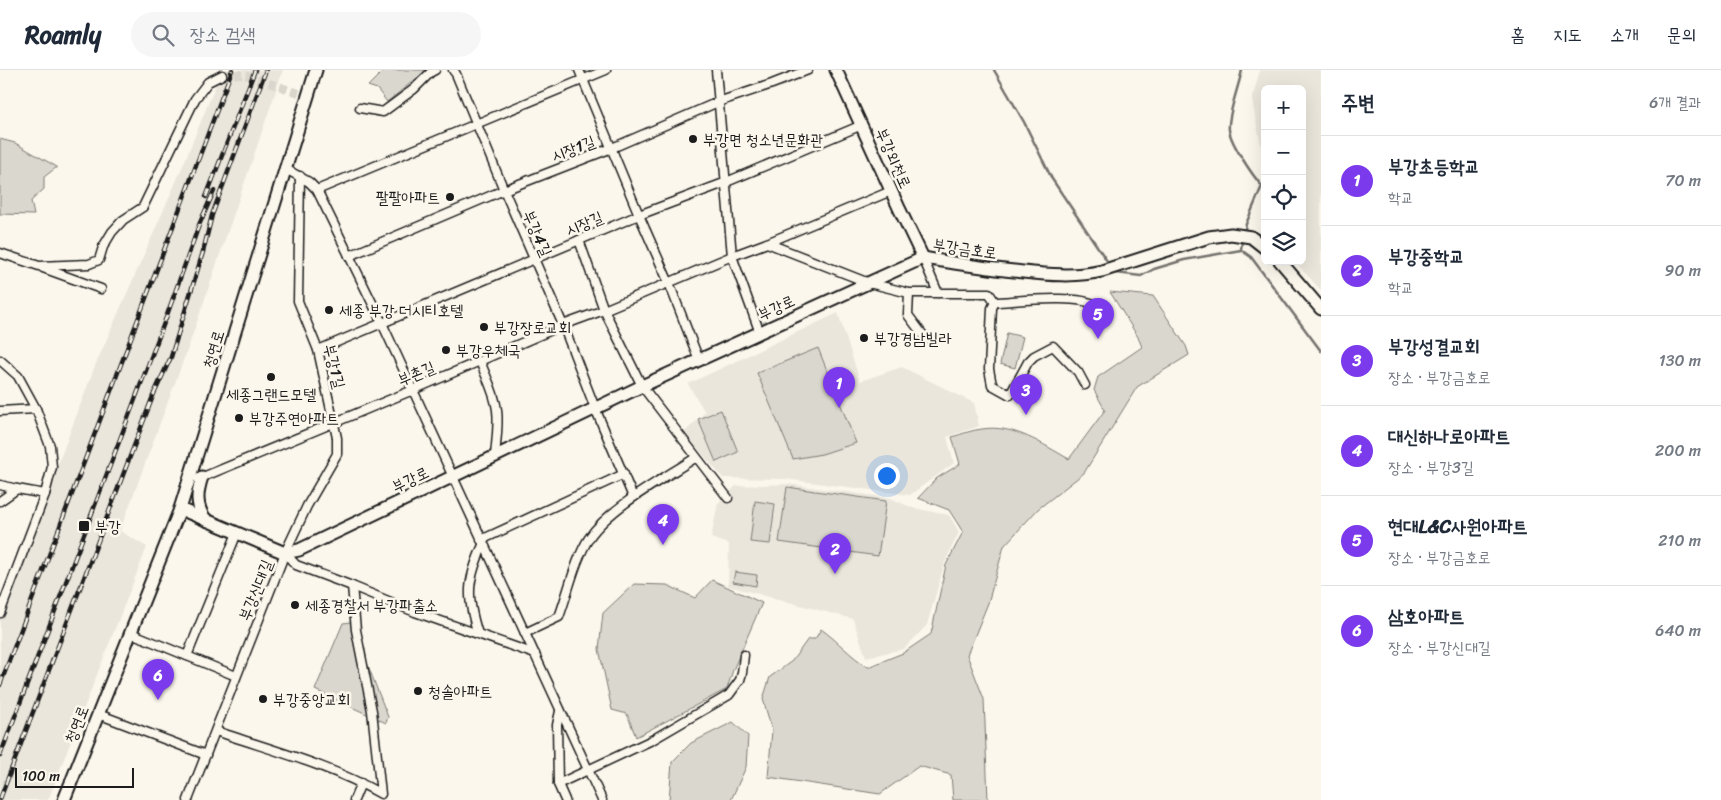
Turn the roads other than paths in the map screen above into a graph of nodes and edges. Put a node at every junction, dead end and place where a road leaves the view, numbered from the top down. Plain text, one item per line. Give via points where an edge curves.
1 (316, 70) edge
2 (436, 70) edge
3 (453, 70) edge
4 (579, 70) edge
5 (606, 70) edge
6 (716, 70) edge
7 (808, 70) edge
8 (836, 70) edge
9 (222, 75) dead end
10 (583, 79) junction
11 (718, 102) junction
12 (360, 108) dead end
13 (478, 123) junction
14 (862, 125) junction
15 (612, 148) junction
16 (284, 168) junction
17 (300, 176) junction
18 (724, 183) junction
19 (317, 190) junction
20 (504, 190) junction
21 (891, 191) junction
22 (639, 215) junction
23 (579, 240) junction
24 (768, 244) junction
25 (1261, 245) edge
26 (0, 253) edge
27 (349, 256) junction
28 (732, 256) junction
29 (923, 258) junction
30 (535, 259) junction
31 (1283, 265) edge
32 (39, 266) junction
33 (869, 282) junction
34 (669, 283) junction
35 (101, 289) dead end
36 (908, 293) junction
37 (938, 293) junction
38 (995, 302) junction
39 (1321, 309) edge
40 (604, 310) junction
41 (1106, 314) dead end
42 (382, 323) junction
43 (563, 325) junction
44 (760, 333) junction
45 (926, 339) dead end
46 (318, 350) junction
47 (0, 360) edge
48 (699, 360) junction
49 (480, 361) junction
50 (1085, 385) dead end
51 (642, 386) junction
52 (413, 390) junction
53 (595, 408) junction
54 (36, 409) junction
55 (0, 411) edge
56 (333, 422) junction
57 (495, 457) junction
58 (695, 458) junction
59 (624, 474) junction
60 (202, 477) junction
61 (452, 477) junction
62 (188, 484) junction
63 (0, 485) edge
64 (17, 489) junction
65 (45, 494) junction
66 (633, 498) junction
67 (728, 498) dead end
68 (0, 501) edge
69 (180, 509) junction
70 (206, 520) junction
71 (237, 533) junction
72 (482, 542) junction
73 (285, 553) junction
74 (352, 586) junction
75 (0, 613) edge
76 (131, 633) junction
77 (525, 633) junction
78 (478, 634) junction
79 (534, 654) junction
80 (744, 655) dead end
81 (187, 656) junction
82 (236, 676) junction
83 (560, 711) junction
84 (98, 714) junction
85 (216, 731) junction
86 (206, 755) junction
87 (589, 771) junction
88 (361, 783) junction
89 (558, 784) junction
90 (382, 797) edge
91 (64, 800) edge
92 (188, 800) edge
93 (354, 800) edge
94 (564, 800) edge
95 (602, 800) edge

1 - 16 street, 청연로
2 - 12 street via 383,112
3 - 13 street, 부강4길
4 - 10 street
5 - 10 street
6 - 11 street
7 - 11 street, 시장1길
8 - 14 street, 부강외천로
9 - 32 street via 208,82 194,99 143,206 112,232 100,260 89,264
10 - 13 street
10 - 15 street
11 - 15 street, 시장1길
11 - 18 street
13 - 19 street
13 - 20 street, 부강4길
14 - 18 street, 시장길
14 - 21 street, 부강외천로
15 - 20 street, 시장1길
15 - 22 street
16 - 17 street
16 - 62 street, 청연로
17 - 19 street
17 - 46 street, 부강1길 via 298,301
18 - 22 street, 시장길
18 - 28 street
19 - 27 street
20 - 27 street, 시장1길
20 - 30 street, 부강4길
21 - 24 street, 부촌길
21 - 29 street, 부강외천로
22 - 23 street, 시장길
22 - 34 street
23 - 30 street, 시장길
23 - 40 street
24 - 28 street, 부촌길
24 - 33 street
25 - 29 street, 부강금호로 via 1250,237 1237,234 1209,237 1086,274 1048,275
26 - 32 street
27 - 42 street
28 - 34 street, 부촌길
28 - 44 street
29 - 33 street, 부강로
29 - 37 street, 부강금호로
30 - 42 street, 시장길
30 - 43 street, 부강4길
31 - 39 street
32 - 35 street
33 - 36 street
33 - 44 street, 부강로
34 - 40 street, 부촌길
34 - 48 street
36 - 37 street
36 - 45 street via 908,315
37 - 38 street via 989,292
38 - 41 street via 1073,300 1098,306
38 - 50 street via 989,369 992,385 1010,395 1028,362 1053,346 1078,372
40 - 43 street, 부촌길
40 - 51 street
42 - 46 street, 시장길
42 - 52 street
43 - 49 street, 부촌길
43 - 53 street, 부강4길
44 - 48 street, 부강로
46 - 56 street, 부강1길
47 - 54 street via 18,376
48 - 51 street, 부강로
49 - 52 street, 부촌길
49 - 57 street via 497,410
51 - 53 street, 부강로
51 - 58 street
52 - 56 street, 부촌길
52 - 61 street
53 - 57 street, 부강로
53 - 59 street
54 - 55 street
54 - 65 street via 52,458
56 - 60 street, 부촌길
56 - 73 street, 부강1길 via 336,454
57 - 61 street, 부강로
58 - 66 street
58 - 67 street
59 - 66 street
59 - 72 street
60 - 62 street, 부촌길
60 - 70 street via 197,491 200,513
61 - 72 street
61 - 73 street, 부강로 via 299,550
62 - 69 street, 청연로
63 - 64 street
64 - 65 street
64 - 68 street
65 - 75 street
66 - 77 street via 602,522 590,538 560,617
69 - 70 street
69 - 76 street, 청연로
70 - 71 street
71 - 73 street
71 - 81 street
72 - 77 street
72 - 78 street via 471,573 469,592 470,610
73 - 74 street, 부강신대길 via 296,565
73 - 82 street, 부강신대길
74 - 78 street, 부강신대길
74 - 90 street
76 - 81 street
76 - 84 street, 청연로
77 - 79 street
78 - 79 street, 부강신대길
79 - 83 street
80 - 87 street via 740,680 728,695 652,740
81 - 82 street
82 - 85 street, 부강신대길
83 - 87 street
83 - 89 street via 557,724
84 - 86 street
84 - 91 street, 청연로
85 - 86 street, 부강신대길
85 - 88 street
86 - 92 street, 부강신대길
87 - 89 street
87 - 95 street
88 - 90 street
88 - 93 street
89 - 94 street

